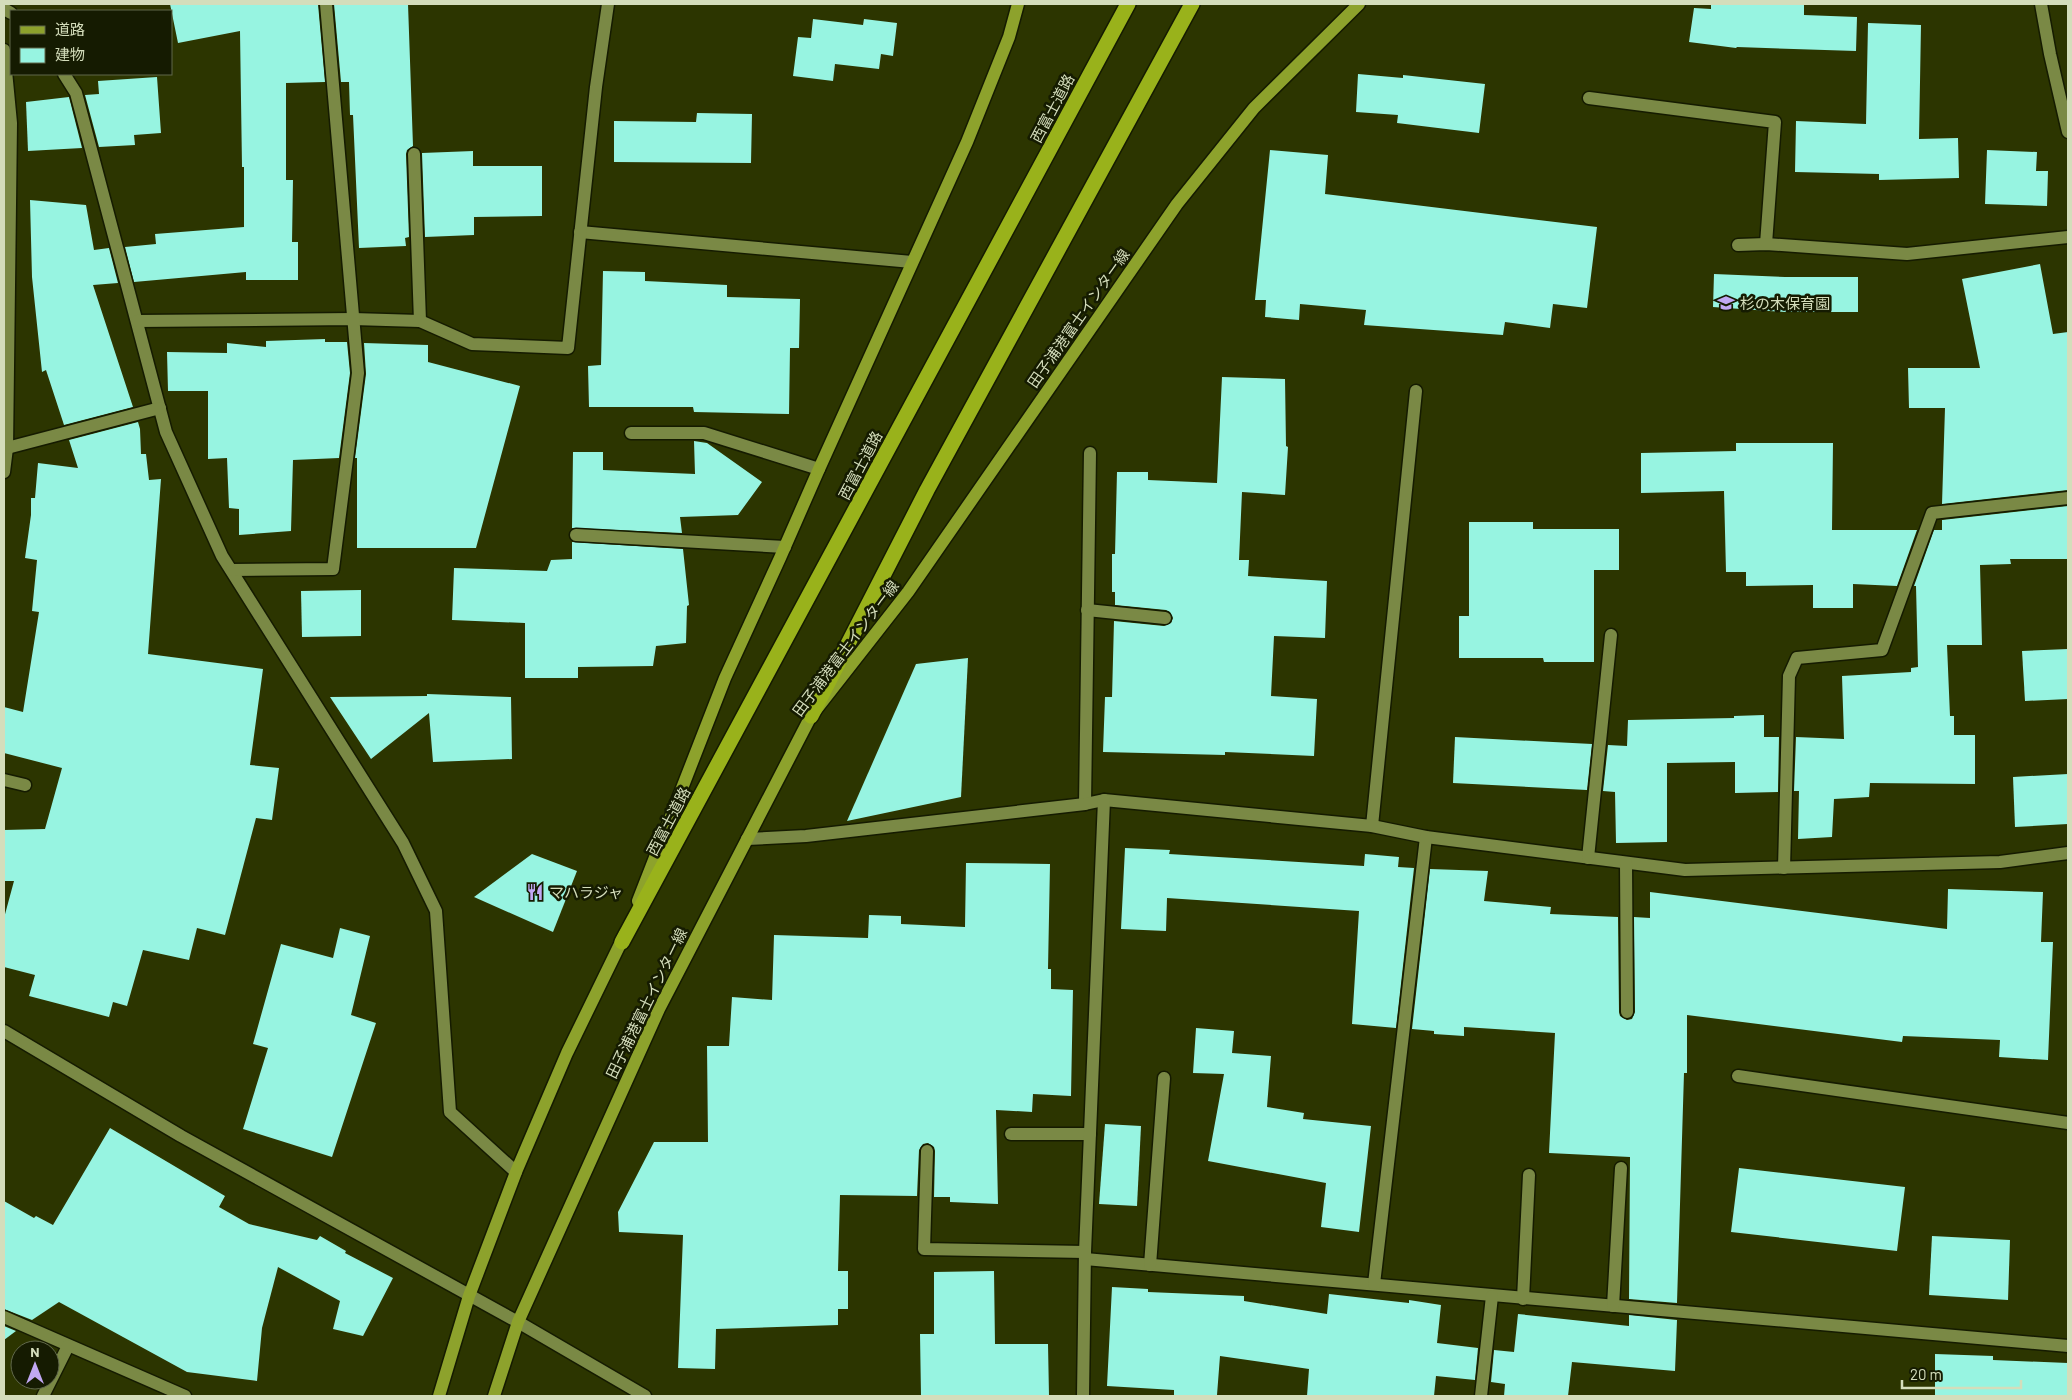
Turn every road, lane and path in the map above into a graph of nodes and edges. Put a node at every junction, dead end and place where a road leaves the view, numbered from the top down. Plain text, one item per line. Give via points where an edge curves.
1 (326, 4) edge
2 (608, 4) edge
3 (1018, 4) edge
4 (1128, 4) edge
5 (1192, 4) edge
6 (1359, 4) edge
7 (2041, 4) edge
8 (4, 50) edge
9 (65, 75) edge
10 (1589, 98) dead end
11 (2068, 132) edge
12 (414, 154) dead end
13 (580, 232) junction
14 (2068, 237) edge
15 (1766, 244) junction
16 (1738, 245) dead end
17 (912, 262) junction
18 (353, 319) junction
19 (137, 321) junction
20 (420, 321) junction
21 (1416, 391) dead end
22 (160, 408) junction
23 (631, 433) dead end
24 (7, 448) junction
25 (1090, 453) dead end
26 (819, 469) junction
27 (4, 472) edge
28 (2068, 498) edge
29 (576, 535) dead end
30 (785, 547) junction
31 (232, 570) junction
32 (1087, 610) junction
33 (1165, 618) dead end
34 (1611, 636) dead end
35 (811, 716) junction
36 (4, 780) edge
37 (25, 785) dead end
38 (1104, 800) junction
39 (1085, 804) junction
40 (1372, 826) junction
41 (1426, 837) junction
42 (747, 839) junction
43 (2068, 853) edge
44 (1588, 858) junction
45 (1626, 863) junction
46 (1784, 868) junction
47 (622, 942) junction
48 (1627, 1012) dead end
49 (4, 1031) edge
50 (1738, 1076) dead end
51 (1164, 1078) dead end
52 (2068, 1123) edge
53 (1011, 1134) dead end
54 (1090, 1134) junction
55 (927, 1151) dead end
56 (1621, 1168) dead end
57 (516, 1172) junction
58 (1529, 1174) dead end
59 (1085, 1256) junction
60 (1150, 1265) junction
61 (1374, 1284) junction
62 (469, 1296) junction
63 (1492, 1296) junction
64 (1523, 1299) junction
65 (1613, 1306) junction
66 (4, 1317) edge
67 (518, 1322) junction
68 (68, 1346) junction
69 (2068, 1346) edge
70 (43, 1396) edge
71 (186, 1396) edge
72 (439, 1396) edge
73 (494, 1396) edge
74 (645, 1396) edge
75 (1082, 1396) edge
76 (1481, 1396) edge

1 - 18 street
2 - 13 street
3 - 17 main road via 1009,37 967,142
4 - 47 highway, 西富士道路
5 - 35 highway via 927,490
6 - 35 main road, 田子浦港富士インター線 via 1254,108 1176,204 908,592
7 - 11 street
8 - 24 street via 11,123
9 - 19 street via 76,93
10 - 15 street via 1775,122
12 - 20 street
13 - 17 street
13 - 20 street via 568,348 472,344
14 - 15 street via 1907,254
15 - 16 street
17 - 26 main road
18 - 19 street
18 - 20 street
18 - 31 street via 358,373 333,569
19 - 22 street
21 - 40 street
22 - 24 street
22 - 31 street via 166,432 222,556
23 - 26 street via 704,433
24 - 27 street
25 - 32 street
26 - 30 main road
28 - 46 street via 1932,513 1882,650 1797,658 1790,676
29 - 30 street
30 - 47 main road via 725,678
31 - 57 street via 403,844 436,911 450,1112
32 - 33 street
32 - 39 street
34 - 44 street
35 - 42 main road, 田子浦港富士インター線
36 - 37 street
38 - 39 street
38 - 40 street
38 - 54 street
39 - 42 street via 806,836
40 - 41 street
41 - 44 street
41 - 61 street
42 - 67 main road, 田子浦港富士インター線 via 659,1009
43 - 46 street via 2000,862
44 - 45 street
45 - 46 street via 1685,870
45 - 48 street
47 - 57 main road via 567,1053
49 - 62 street via 182,1136
50 - 52 street
51 - 60 street
53 - 54 street
54 - 59 street
55 - 59 street via 924,1249
56 - 65 street
57 - 62 main road
58 - 64 street
59 - 60 street
59 - 75 street
60 - 61 street
61 - 63 street
62 - 67 street
62 - 72 main road
63 - 64 street
63 - 76 street
64 - 65 street
65 - 69 street
66 - 68 street
67 - 73 main road, 田子浦港富士インター線
67 - 74 street
68 - 70 street
68 - 71 street

